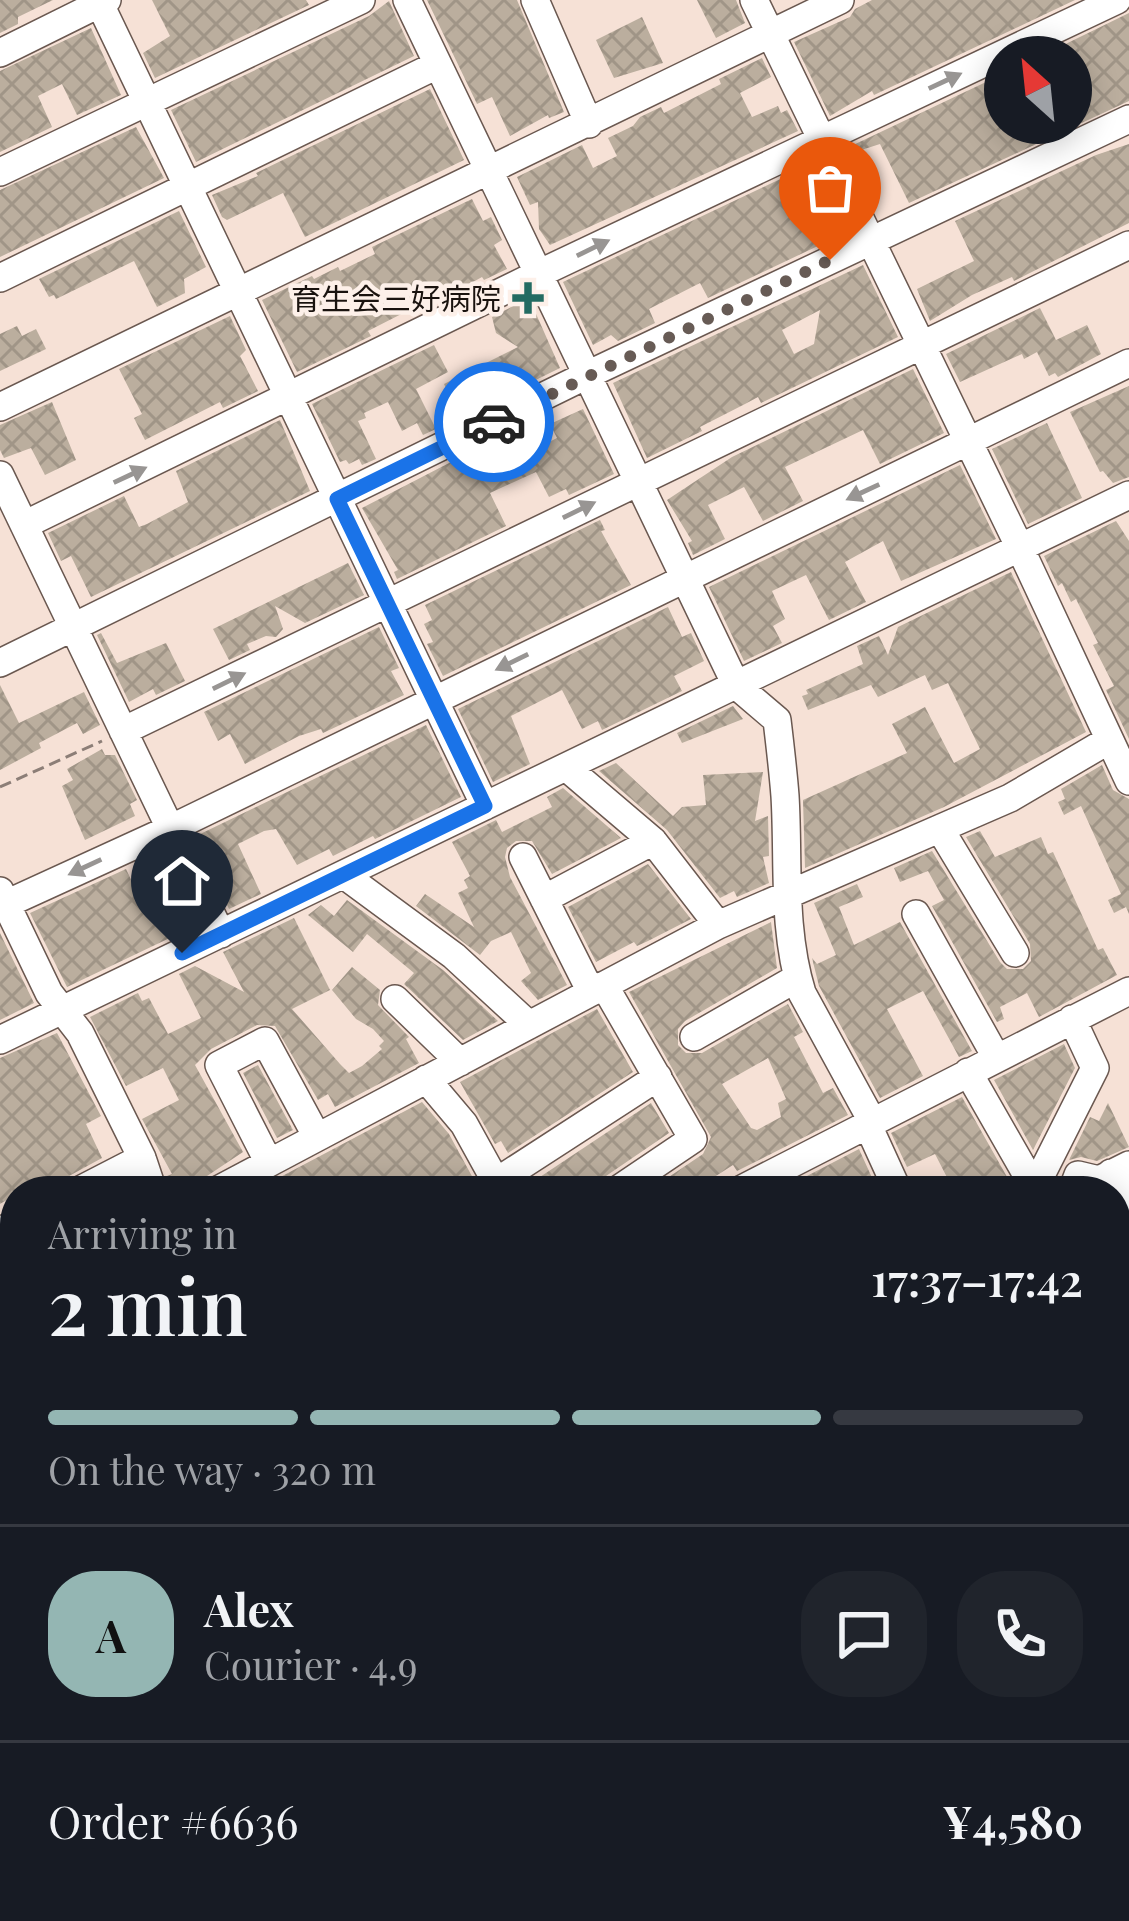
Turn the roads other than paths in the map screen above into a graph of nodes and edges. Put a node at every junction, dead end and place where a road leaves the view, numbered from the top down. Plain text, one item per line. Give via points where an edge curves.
1 (361, 0) edge
2 (407, 0) edge
3 (536, 0) edge
4 (754, 0) edge
5 (840, 0) edge
6 (1117, 0) edge
7 (102, 1) edge
8 (770, 33) junction
9 (0, 53) edge
10 (437, 65) junction
11 (147, 101) junction
12 (1129, 119) edge
13 (589, 124) junction
14 (821, 139) junction
15 (486, 171) junction
16 (0, 172) edge
17 (188, 188) junction
18 (871, 241) junction
19 (1129, 245) edge
20 (536, 275) junction
21 (0, 278) edge
22 (237, 292) junction
23 (921, 344) junction
24 (1129, 363) edge
25 (586, 376) junction
26 (289, 399) junction
27 (0, 407) edge
28 (969, 442) junction
29 (0, 475) edge
30 (637, 482) junction
31 (337, 499) junction
32 (1123, 508) edge
33 (24, 525) junction
34 (1020, 548) junction
35 (683, 577) junction
36 (388, 605) junction
37 (73, 628) junction
38 (0, 663) edge
39 (736, 686) junction
40 (434, 701) junction
41 (123, 731) junction
42 (1115, 732) edge
43 (566, 767) junction
44 (1129, 781) edge
45 (485, 806) junction
46 (170, 829) junction
47 (940, 829) junction
48 (653, 841) junction
49 (523, 857) dead end
50 (344, 875) junction
51 (786, 894) junction
52 (3, 897) edge
53 (544, 899) junction
54 (916, 914) dead end
55 (718, 925) junction
56 (221, 934) junction
57 (1015, 953) dead end
58 (797, 978) junction
59 (597, 989) junction
60 (1129, 991) edge
61 (395, 999) dead end
62 (62, 1009) junction
63 (1072, 1019) junction
64 (529, 1025) junction
65 (694, 1036) dead end
66 (0, 1040) edge
67 (996, 1058) junction
68 (460, 1062) junction
69 (968, 1072) junction
70 (658, 1077) junction
71 (426, 1079) junction
72 (869, 1122) junction
73 (317, 1137) junction
74 (142, 1158) junction
75 (269, 1163) junction
76 (107, 1176) edge
77 (148, 1176) edge
78 (244, 1176) edge
79 (493, 1176) edge
80 (514, 1176) edge
81 (638, 1176) edge
82 (766, 1176) edge
83 (892, 1176) edge
84 (1026, 1176) edge
85 (1041, 1176) edge

1 - 11 street
2 - 10 street
3 - 13 street
4 - 8 street
5 - 8 street
14 -> 6 street
7 - 9 street
7 - 11 street
8 - 13 street
8 - 14 street
10 - 15 street
10 - 17 street
11 - 16 street
11 - 17 street
12 - 18 street
13 - 15 street
14 - 18 street
20 -> 14 street
15 - 20 street
15 - 22 street
17 - 21 street
17 - 22 street
18 - 23 street
18 - 25 street
19 - 23 street
20 - 25 street
20 - 26 street
22 - 26 street
22 - 27 street
23 - 28 street
23 - 30 street
24 - 28 street
25 - 30 street
25 - 31 street
26 - 31 street
33 -> 26 street
28 - 34 street
28 -> 35 street
29 - 33 street
30 - 35 street
36 -> 30 street
31 - 36 street
31 - 37 street
32 - 34 street
33 - 37 street
34 - 39 street
34 - 42 street
35 - 39 street
35 -> 40 street
36 - 40 street
41 -> 36 street
37 - 38 street
37 - 41 street
39 - 43 street
39 - 51 street via 777,720
40 - 45 street
40 - 46 street
41 - 46 street
42 - 44 street
42 - 47 street via 1010,798
43 - 45 street
43 - 48 street
45 - 50 street
46 -> 52 street
46 - 56 street
47 - 51 street
47 - 57 street
48 - 53 street
48 - 55 street
49 - 53 street
50 - 56 street
50 - 64 street via 454,956
51 - 55 street
51 - 58 street
52 - 62 street
53 - 59 street
54 - 67 street
55 - 59 street
56 - 62 street
58 - 65 street
58 - 72 street
59 - 64 street
59 - 70 street
60 - 63 street
61 - 68 street
62 - 66 street
62 - 74 street
63 - 67 street
63 - 85 street via 1095,1068
64 - 68 street
67 - 69 street
68 - 71 street
69 - 72 street
69 - 84 street
70 - 80 street
70 - 81 street via 693,1139
71 - 73 street
71 - 79 street
72 - 82 street
72 - 83 street
73 - 75 street
73 - 75 street via 265,1041 219,1065
74 - 76 street
74 - 77 street
75 - 78 street

